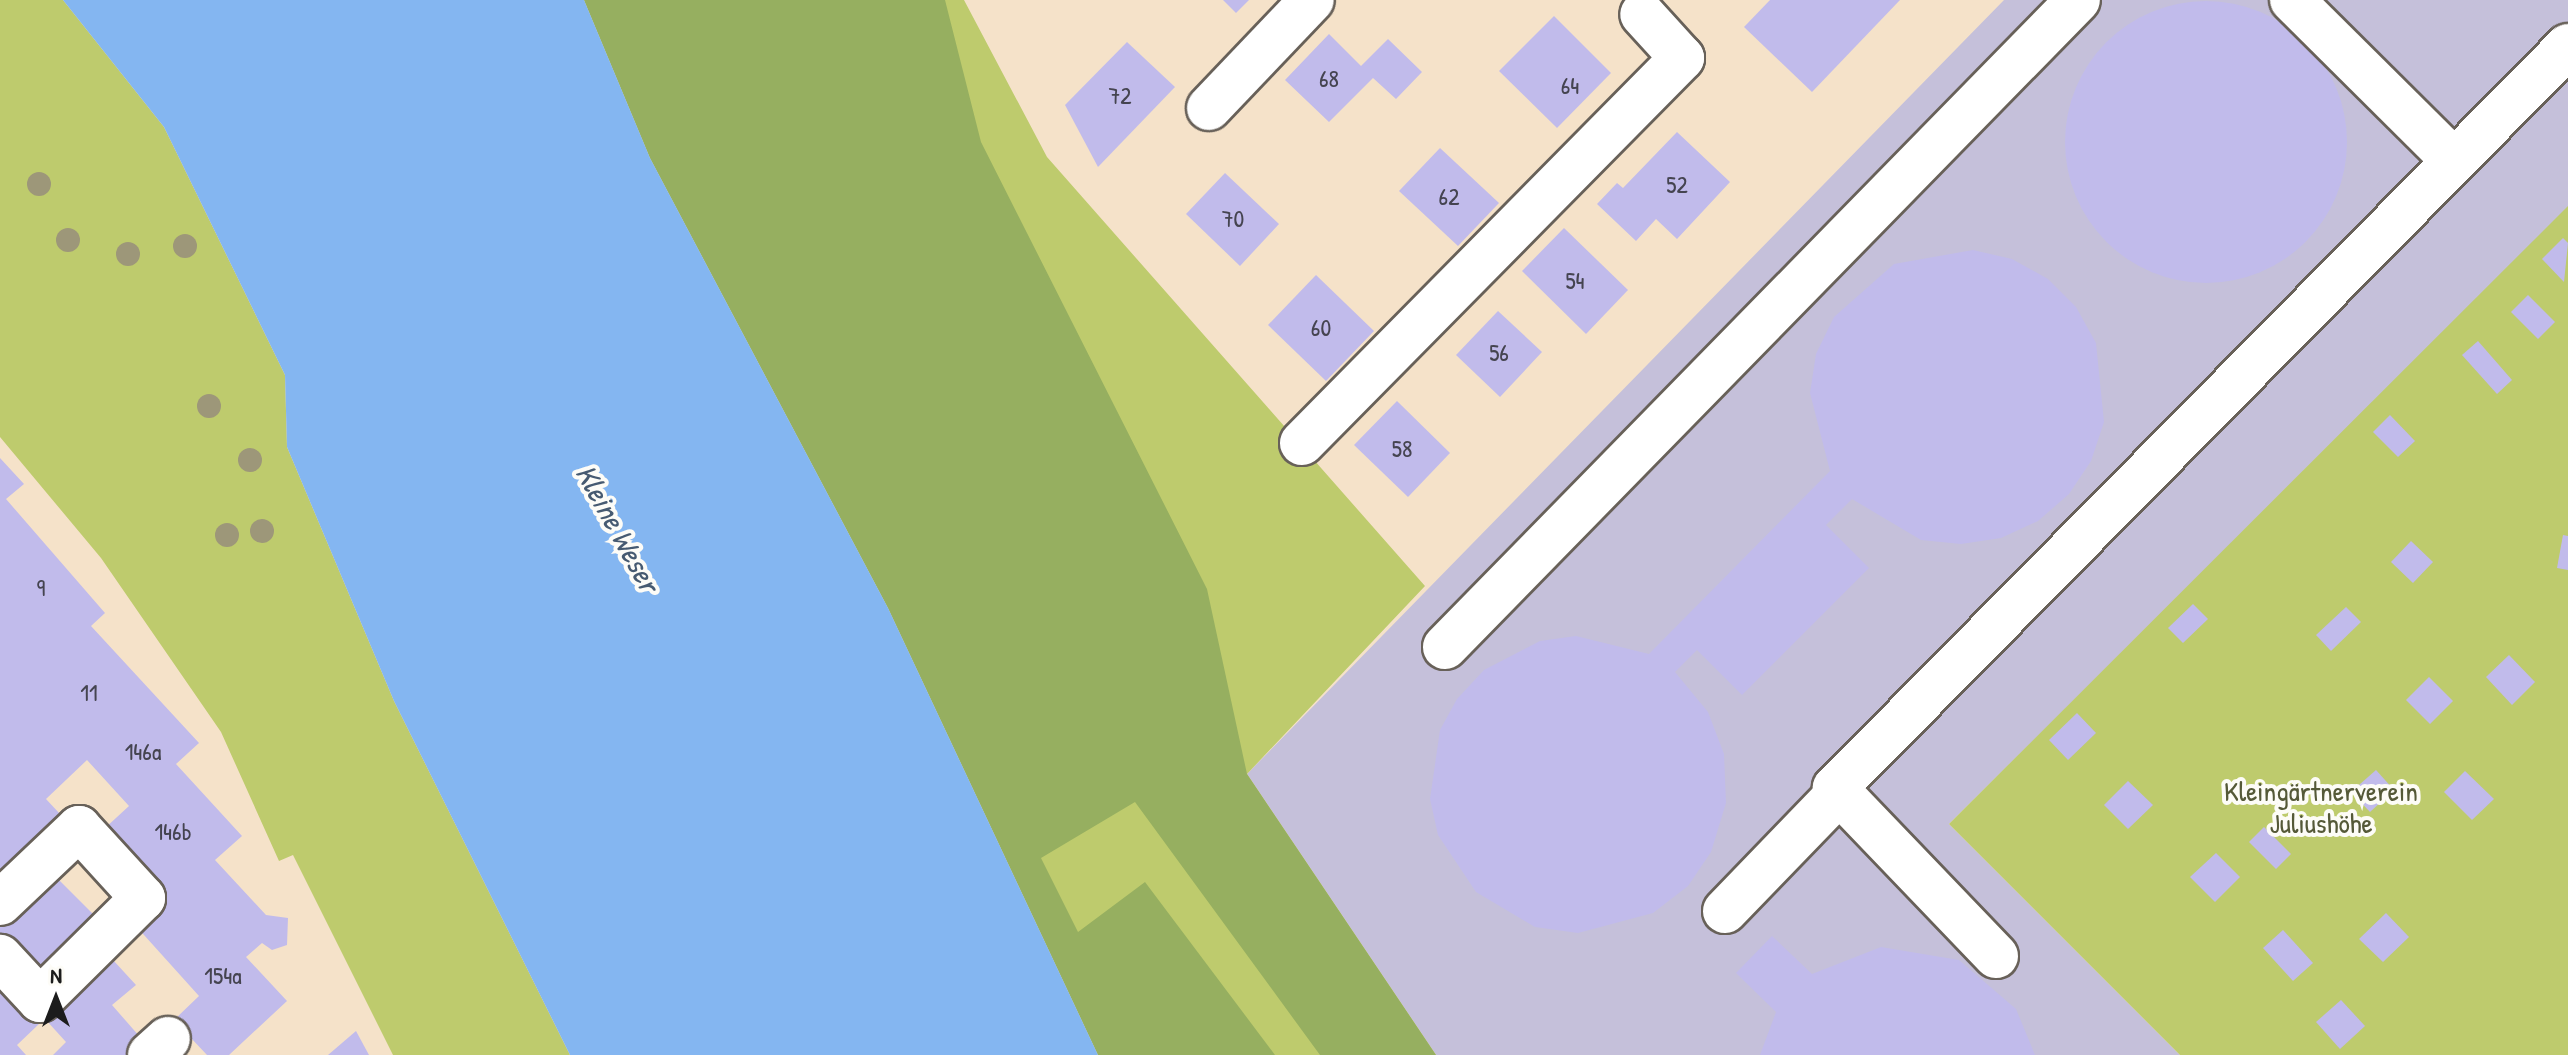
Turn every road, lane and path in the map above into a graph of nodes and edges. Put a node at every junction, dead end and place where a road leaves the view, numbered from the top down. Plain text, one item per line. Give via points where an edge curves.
1 (1312, 0) edge
2 (2078, 0) edge
3 (2292, 0) edge
4 (1642, 5) edge
5 (2568, 46) edge
6 (1209, 108) dead end
7 (2454, 161) junction
8 (1302, 443) dead end
9 (1445, 647) dead end
10 (1836, 796) junction
11 (0, 903) edge
12 (1725, 911) dead end
13 (1996, 956) dead end
14 (0, 957) edge

1 - 6 lane
2 - 9 lane
3 - 7 lane
4 - 8 lane via 1682,58
5 - 7 lane
7 - 10 lane via 1835,788
10 - 12 lane
10 - 13 lane
11 - 14 lane via 79,828 143,898 40,1000

